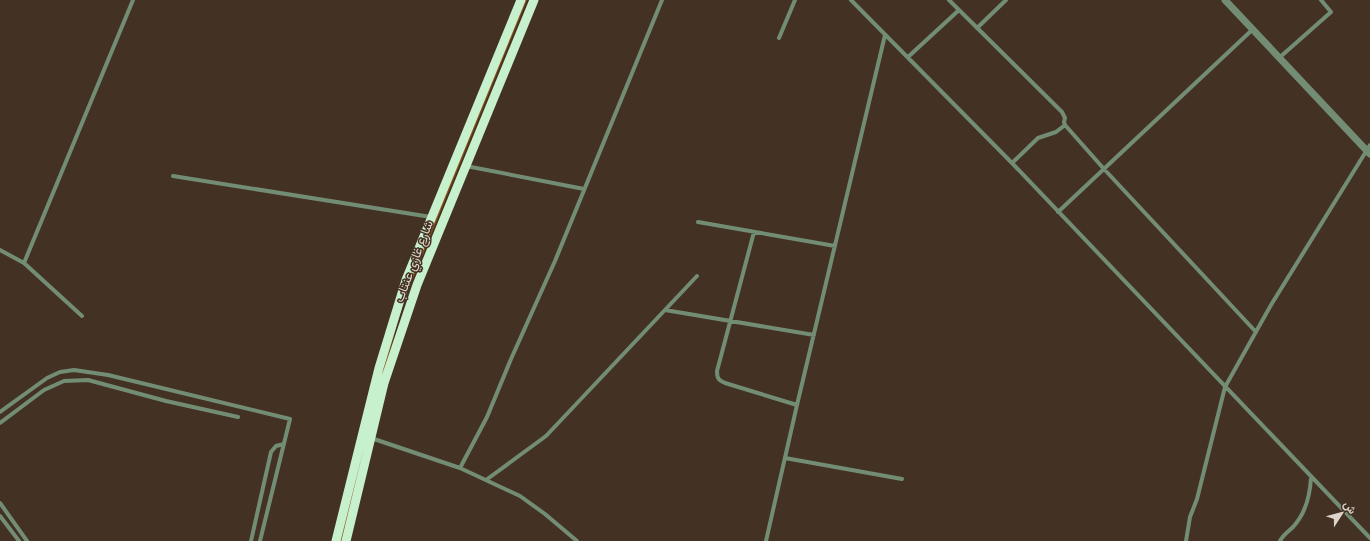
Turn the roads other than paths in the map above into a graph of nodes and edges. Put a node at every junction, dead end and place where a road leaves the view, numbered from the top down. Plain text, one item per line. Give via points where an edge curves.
1 (133, 0) edge
2 (521, 0) edge
3 (534, 0) edge
4 (662, 0) edge
5 (795, 0) edge
6 (852, 0) edge
7 (949, 0) edge
8 (1006, 0) edge
9 (1225, 0) edge
10 (1321, 0) edge
11 (959, 10) junction
12 (977, 28) junction
13 (1252, 30) junction
14 (885, 34) junction
15 (779, 38) dead end
16 (908, 57) junction
17 (1279, 58) junction
18 (1065, 124) junction
19 (1369, 150) edge
20 (1012, 163) junction
21 (465, 166) junction
22 (1104, 169) junction
23 (173, 176) dead end
24 (584, 189) junction
25 (1058, 212) junction
26 (431, 217) junction
27 (698, 222) dead end
28 (754, 232) junction
29 (835, 246) junction
30 (0, 250) edge
31 (24, 263) junction
32 (697, 276) dead end
33 (665, 310) junction
34 (82, 316) dead end
35 (730, 321) junction
36 (1256, 332) junction
37 (814, 335) junction
38 (1225, 387) junction
39 (25, 394) junction
40 (31, 400) junction
41 (797, 405) junction
42 (0, 412) edge
43 (238, 417) dead end
44 (0, 423) edge
45 (371, 438) junction
46 (284, 444) junction
47 (785, 458) junction
48 (460, 468) junction
49 (1312, 478) junction
50 (902, 479) dead end
51 (486, 480) junction
52 (0, 503) edge
53 (0, 516) edge
54 (1370, 539) edge
55 (25, 540) edge
56 (19, 541) edge
57 (251, 541) edge
58 (260, 541) edge
59 (336, 541) edge
60 (346, 541) edge
61 (577, 541) edge
62 (766, 541) edge
63 (1186, 541) edge
64 (1280, 541) edge

1 - 31 street
2 - 26 highway
3 - 21 highway, شارع غازي عنتاب
4 - 24 street
5 - 15 street
6 - 14 street
7 - 11 street
8 - 12 street
9 - 13 street
10 - 17 street via 1331,12
11 - 12 street
11 - 16 street
12 - 18 street via 1062,112
13 - 17 street
13 - 22 street
14 - 16 street
14 - 29 street
16 - 20 street
17 - 19 street
18 - 20 street via 1056,132 1038,138
18 - 22 street
19 - 36 street
20 - 25 street
21 - 24 street
21 - 45 highway, شارع غازي عنتاب via 417,285 384,383
22 - 25 street
22 - 36 street
23 - 26 street
24 - 48 street via 487,417
25 - 38 street
26 - 59 highway via 406,280 378,368
27 - 28 street
28 - 29 street
28 - 35 street
29 - 37 street
30 - 31 street
31 - 34 street
32 - 33 street
33 - 35 street
33 - 51 street via 546,436
35 - 37 street
35 - 41 street via 717,371 719,381
36 - 38 street
37 - 41 street
38 - 49 street
38 - 63 street via 1190,517
39 - 40 street
39 - 42 street
39 - 46 street via 60,372 74,370 108,375 290,419
40 - 43 street via 44,390 64,381 88,380
40 - 44 street
41 - 47 street
45 - 48 street
45 - 60 highway, شارع غازي عنتاب
46 - 57 street via 276,446 271,452
46 - 58 street
47 - 50 street
47 - 62 street
48 - 51 street
49 - 54 street
49 - 64 street via 1310,495 1301,515
51 - 61 street via 520,496
52 - 55 street
53 - 56 street

